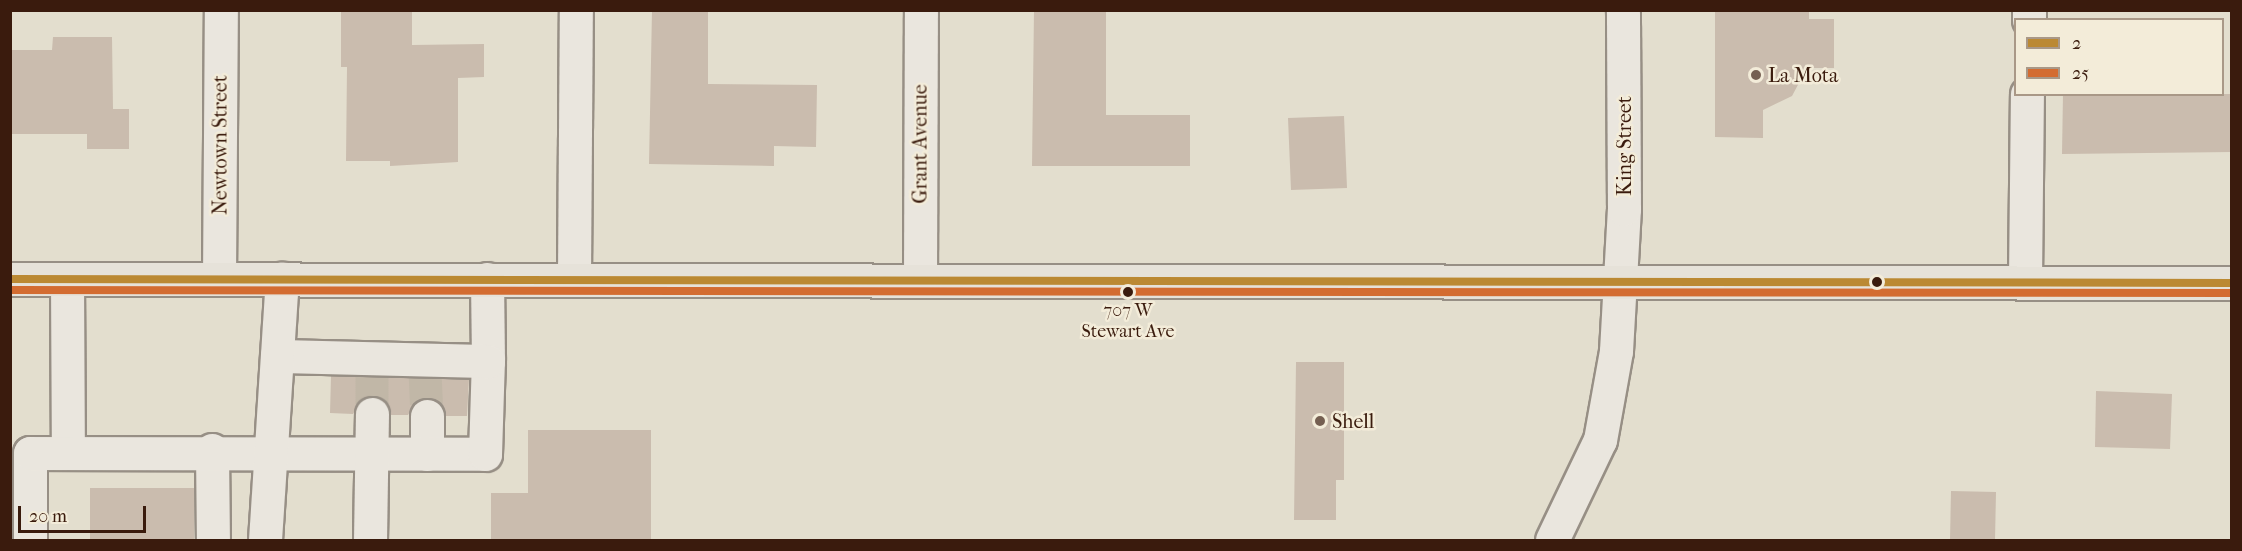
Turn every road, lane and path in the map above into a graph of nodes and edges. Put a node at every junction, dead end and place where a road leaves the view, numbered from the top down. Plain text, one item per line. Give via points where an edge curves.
1 (221, 10) edge
2 (576, 10) edge
3 (921, 10) edge
4 (1623, 10) edge
5 (2027, 96) edge
6 (574, 277) junction
7 (920, 277) junction
8 (10, 279) edge
9 (67, 279) junction
10 (219, 279) junction
11 (282, 279) junction
12 (487, 279) junction
13 (2025, 279) junction
14 (1621, 282) junction
15 (2232, 283) edge
16 (277, 356) junction
17 (488, 361) junction
18 (372, 414) tunnel mouth
19 (427, 416) tunnel mouth
20 (272, 449) junction
21 (212, 450) junction
22 (371, 451) junction
23 (68, 452) junction
24 (427, 454) junction
25 (30, 540) edge
26 (213, 540) edge
27 (265, 540) edge
28 (370, 540) edge
29 (1552, 540) edge

1 - 10 street, Newtown Street
2 - 6 street
3 - 7 street, Grant Avenue
4 - 14 street, King Street
5 - 13 street
6 - 7 main road
6 - 12 main road
7 - 14 main road
8 - 9 main road
9 - 10 main road
9 - 23 street
10 - 11 main road
11 - 12 main road
11 - 16 street
12 - 17 street
13 - 14 main road
13 - 15 main road
14 - 29 street, King Street via 1616,351 1600,440
16 - 17 street via 372,364
16 - 20 street
17 - 24 street via 485,454
18 - 22 street
19 - 24 street
20 - 21 street
20 - 22 street
20 - 27 street
21 - 23 street
21 - 26 street
22 - 24 street
22 - 28 street
23 - 25 street via 30,453

